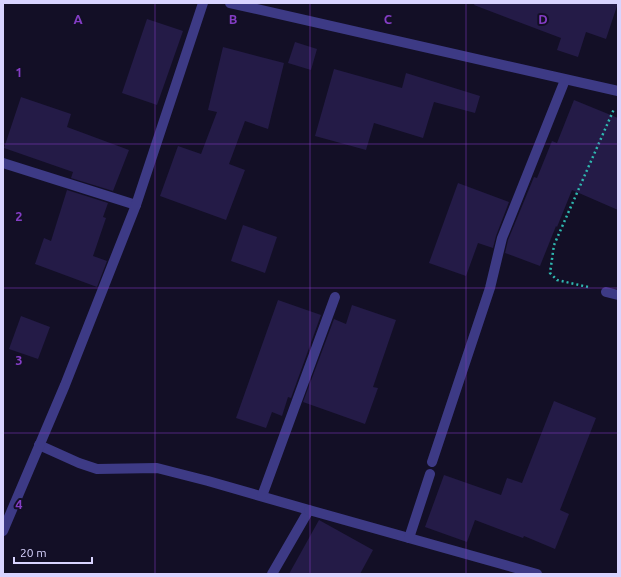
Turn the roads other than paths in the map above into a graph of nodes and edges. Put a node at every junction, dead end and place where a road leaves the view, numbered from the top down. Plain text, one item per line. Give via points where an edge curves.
1 (203, 3) edge
2 (230, 3) edge
3 (565, 80) junction
4 (618, 91) edge
5 (3, 163) edge
6 (136, 205) junction
7 (606, 292) road end
8 (618, 295) edge
9 (335, 297) dead end
10 (39, 445) junction
11 (432, 462) dead end
12 (430, 474) dead end
13 (262, 496) junction
14 (309, 510) junction
15 (3, 531) edge
16 (409, 538) junction
17 (272, 574) edge
18 (537, 574) edge

1 - 6 street
2 - 3 street
3 - 4 street
3 - 11 street via 502,238 490,288
5 - 6 street
6 - 10 street
7 - 8 street
9 - 13 street
10 - 13 street via 97,469 157,468
10 - 15 street
12 - 16 street
13 - 14 street
14 - 16 street
14 - 17 street
16 - 18 street

